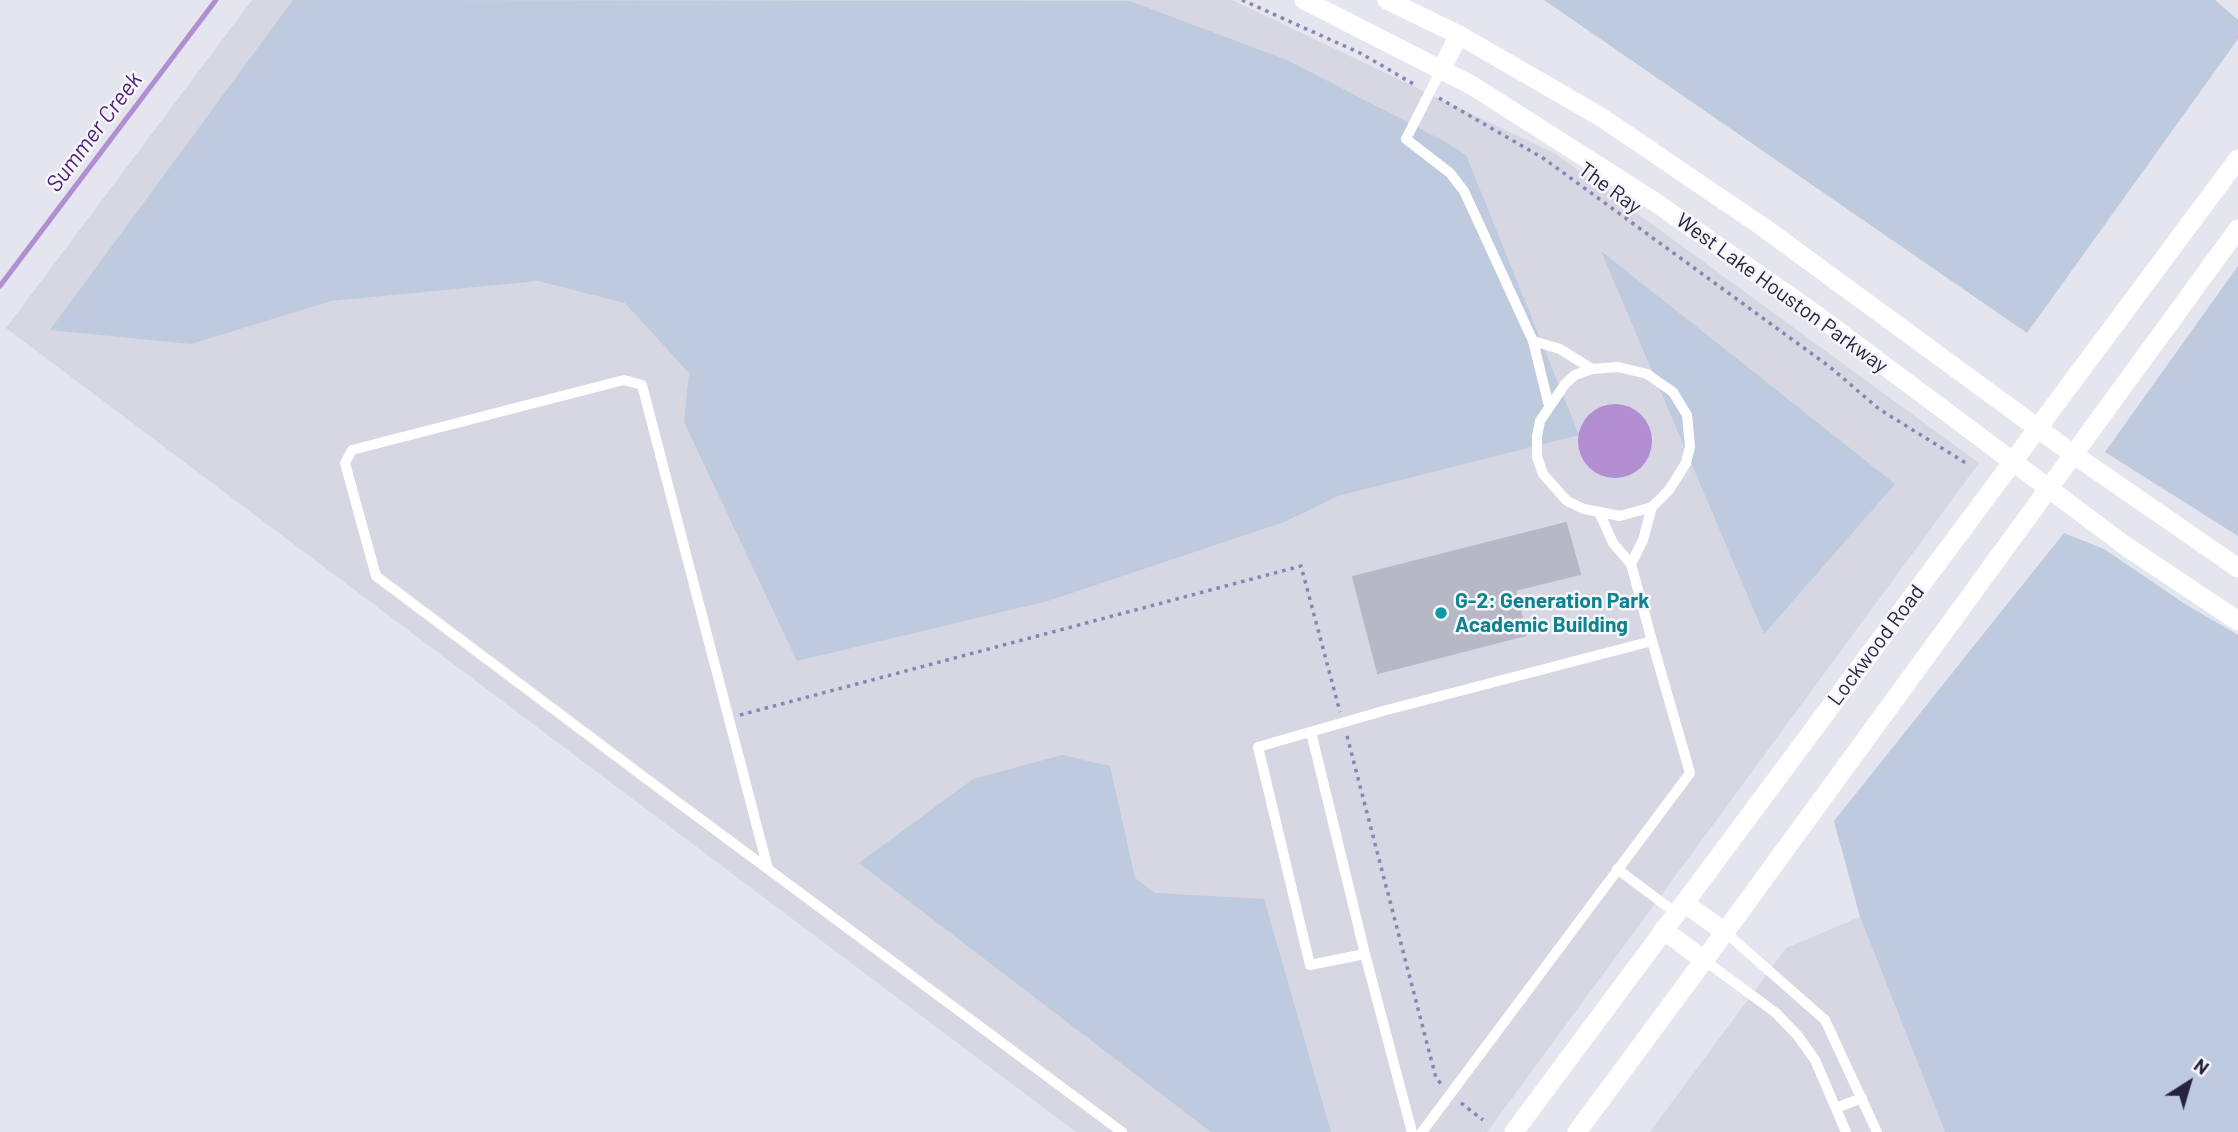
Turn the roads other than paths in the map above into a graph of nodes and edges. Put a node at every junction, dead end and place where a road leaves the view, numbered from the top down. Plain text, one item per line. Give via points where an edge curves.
1 (1304, 0) edge
2 (1387, 0) edge
3 (1459, 35) junction
4 (1441, 70) junction
5 (2238, 159) edge
6 (2238, 229) edge
7 (1533, 341) junction
8 (1592, 369) junction
9 (1549, 406) junction
10 (2037, 427) junction
11 (2073, 454) junction
12 (2012, 461) junction
13 (2048, 489) junction
14 (1652, 507) junction
15 (1600, 514) junction
16 (1631, 564) junction
17 (2238, 568) edge
18 (2238, 621) edge
19 (1652, 641) junction
20 (1311, 732) junction
21 (768, 869) junction
22 (1617, 869) junction
23 (1680, 908) junction
24 (1663, 930) junction
25 (1725, 932) junction
26 (1365, 954) junction
27 (1704, 961) junction
28 (1862, 1098) junction
29 (1836, 1108) junction
30 (1122, 1132) edge
31 (1412, 1132) edge
32 (1422, 1132) edge
33 (1514, 1132) edge
34 (1577, 1132) edge
35 (1846, 1132) edge
36 (1877, 1132) edge

1 - 4 main road, West Lake Houston Parkway
2 - 3 main road, West Lake Houston Parkway
3 - 4 main road
3 - 10 main road, West Lake Houston Parkway via 1601,117 1763,227
4 - 7 lane via 1406,139 1450,173 1464,191
4 - 12 main road, West Lake Houston Parkway via 1655,202
5 - 10 main road, Lockwood Road
6 - 11 main road
7 - 8 lane via 1560,349
7 - 9 lane
8 - 9 lane via 1575,375
8 - 14 lane via 1618,367 1647,374 1673,392 1687,415 1690,447 1686,463
9 - 15 lane via 1537,436 1543,474 1567,501
10 - 11 main road, West Lake Houston Parkway
10 - 12 main road, Lockwood Road
11 - 13 main road
11 - 17 main road, West Lake Houston Parkway
12 - 13 main road, West Lake Houston Parkway
12 - 23 main road, Lockwood Road
13 - 18 main road, West Lake Houston Parkway
13 - 25 main road
14 - 15 lane via 1620,516
14 - 16 lane
15 - 16 lane via 1613,543
16 - 19 lane
19 - 20 lane
19 - 22 lane via 1690,773
20 - 26 lane
20 - 26 lane via 1258,747 1310,965
21 - 21 lane via 376,576 345,463 352,450 624,380 642,385
21 - 30 lane
22 - 23 lane
22 - 32 lane
23 - 24 main road, Lockwood Road
23 - 25 main road
24 - 27 main road
24 - 33 main road, Lockwood Road
25 - 27 main road
25 - 28 lane via 1825,1020
26 - 31 lane
27 - 29 lane via 1776,1013 1798,1036 1815,1059
27 - 34 main road
28 - 29 lane
28 - 36 lane
29 - 35 lane

